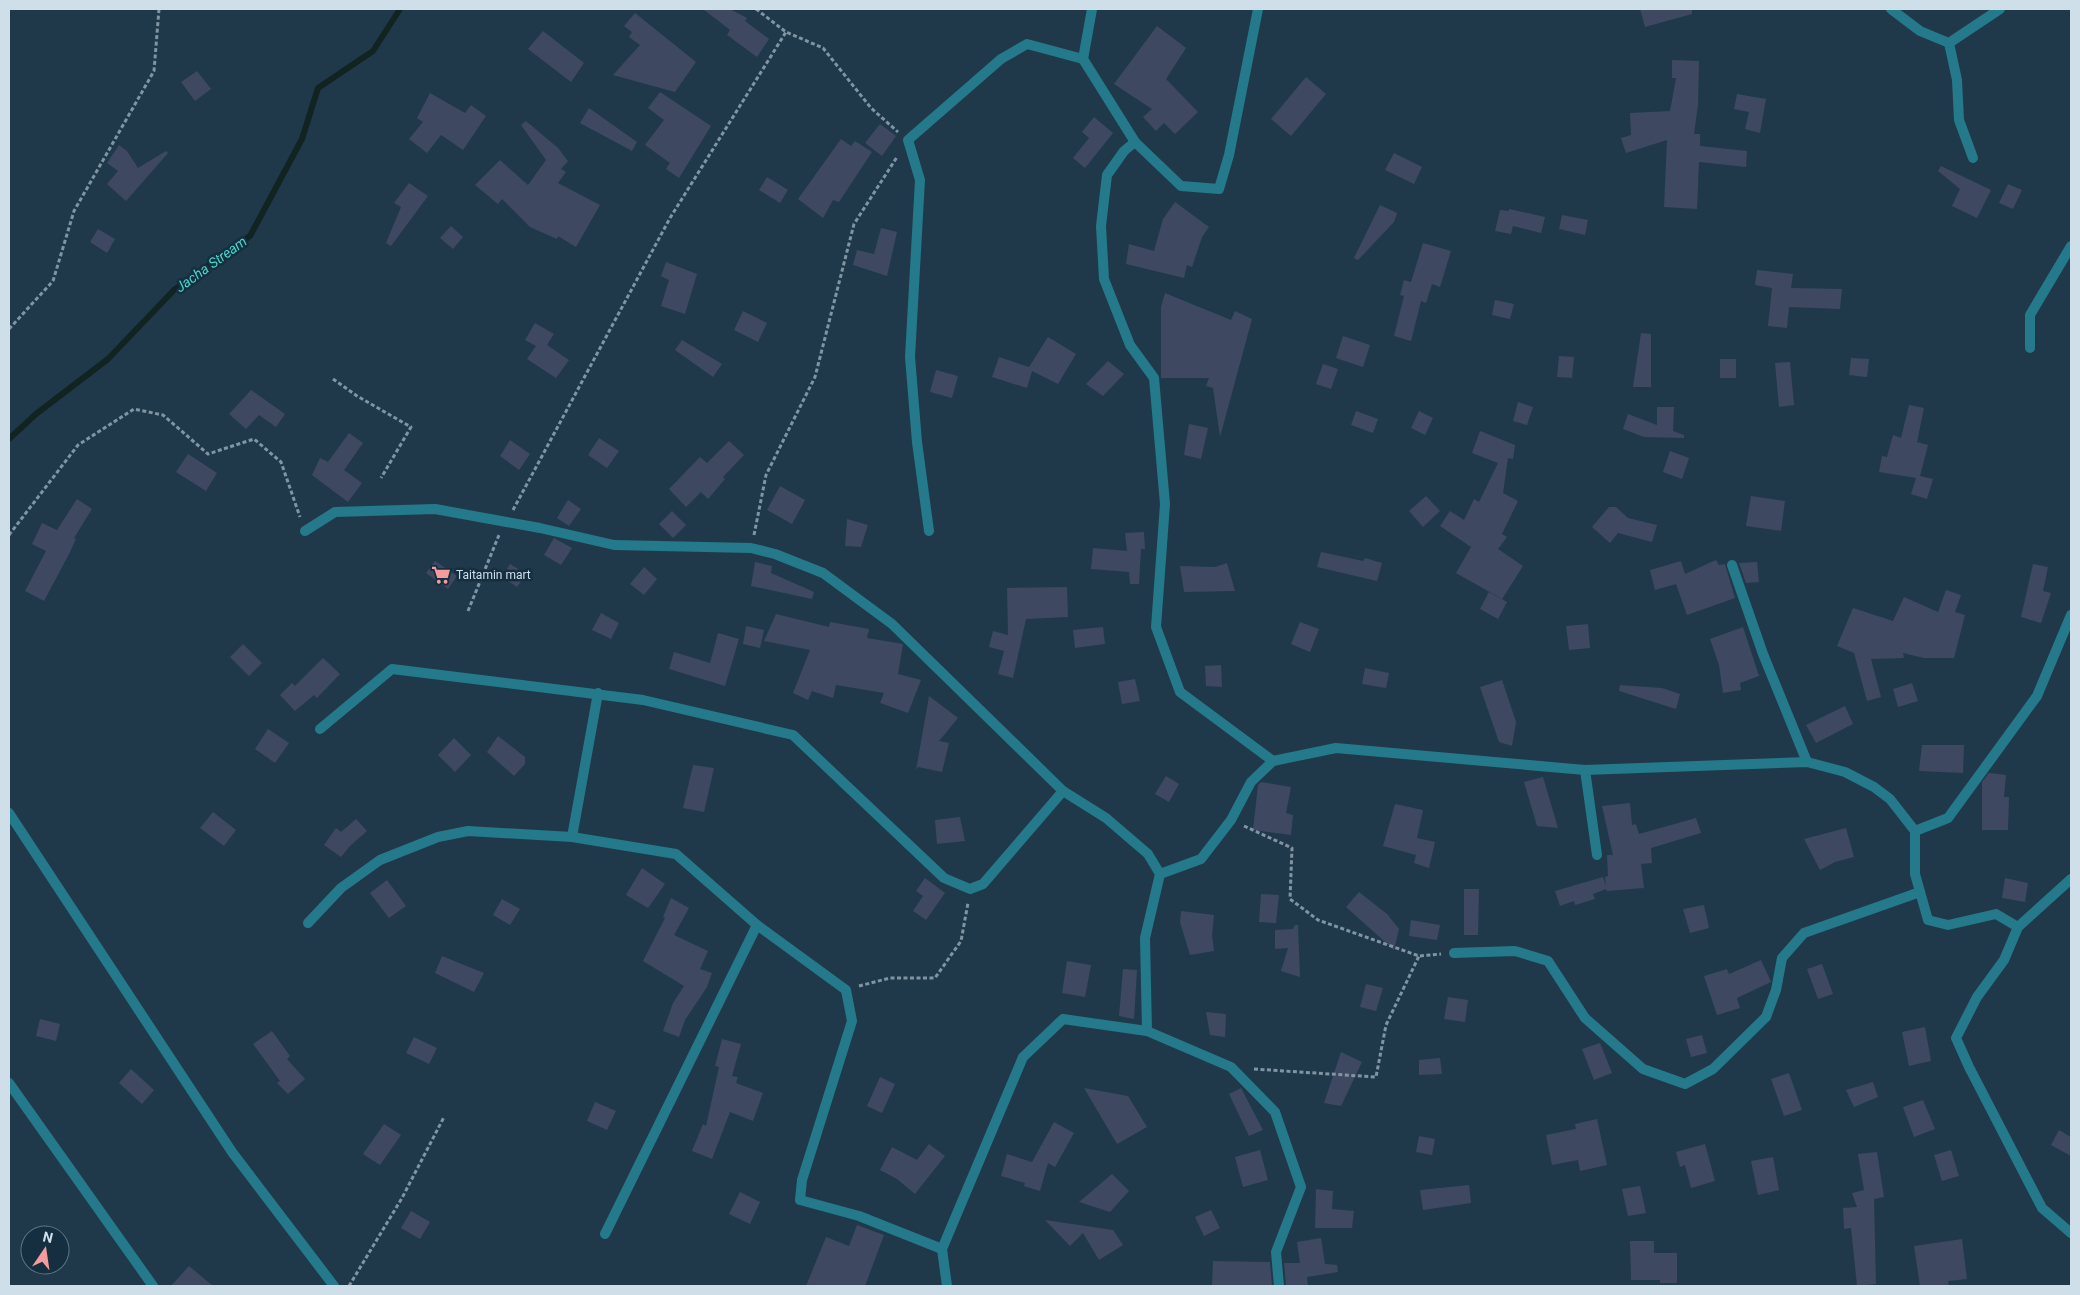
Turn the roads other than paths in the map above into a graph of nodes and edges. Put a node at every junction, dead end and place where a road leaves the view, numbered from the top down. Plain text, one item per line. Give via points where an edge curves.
1 (1092, 9) edge
2 (1258, 9) edge
3 (1891, 9) edge
4 (2000, 9) edge
5 (1949, 43) junction
6 (1083, 59) junction
7 (1135, 142) junction
8 (1973, 158) dead end
9 (2071, 246) edge
10 (2030, 348) dead end
11 (305, 531) road end
12 (930, 531) dead end
13 (1732, 566) dead end
14 (2071, 614) edge
15 (598, 692) junction
16 (320, 729) dead end
17 (1273, 761) junction
18 (1807, 762) junction
19 (1585, 770) junction
20 (1063, 791) junction
21 (9, 813) edge
22 (1914, 831) junction
23 (572, 837) junction
24 (1597, 855) dead end
25 (1160, 874) junction
26 (2071, 879) edge
27 (1920, 892) junction
28 (308, 923) dead end
29 (757, 924) junction
30 (2018, 928) junction
31 (1454, 953) road end
32 (1147, 1031) junction
33 (9, 1083) edge
34 (2071, 1233) edge
35 (605, 1234) dead end
36 (942, 1249) junction
37 (154, 1286) edge
38 (334, 1286) edge
39 (947, 1286) edge
40 (1279, 1286) edge

1 - 6 street
2 - 7 street via 1229,155 1219,189 1181,186
3 - 5 street via 1920,31
4 - 5 street
5 - 8 street via 1957,80 1959,120
6 - 7 street
6 - 12 street via 1027,44 1002,59 908,140 920,180 910,357 917,442
7 - 17 street via 1124,151 1107,175 1101,226 1104,279 1130,345 1154,378 1165,504 1156,627 1180,692
9 - 10 street via 2030,315
11 - 20 street via 335,512 435,509 614,545 751,548 775,554 823,573 892,624
13 - 18 street
14 - 22 street via 2032,704 1948,818
15 - 16 street via 392,668
15 - 20 street via 793,735 944,878 970,889 983,884
15 - 23 street
17 - 19 street via 1336,748
17 - 25 street via 1251,782 1231,820 1200,859
18 - 19 street
18 - 22 street via 1846,772 1874,787 1890,799
19 - 24 street
20 - 25 street via 1106,818 1148,854
21 - 38 street via 232,1152
22 - 27 street via 1915,874
23 - 28 street via 468,831 438,838 380,860 341,888
23 - 29 street via 676,854
25 - 32 street via 1145,938
26 - 30 street
27 - 30 street via 1928,920 1948,925 1996,914
27 - 31 street via 1804,933 1782,958 1766,1018 1713,1069 1685,1084 1643,1068 1585,1018 1548,961 1515,951
29 - 35 street
29 - 36 street via 846,990 852,1021 802,1180 800,1200 859,1216
30 - 34 street via 2004,960 1977,997 1956,1038 2042,1208
32 - 36 street via 1063,1019 1023,1056
32 - 40 street via 1231,1067 1275,1112 1301,1187 1276,1252
33 - 37 street
36 - 39 street

